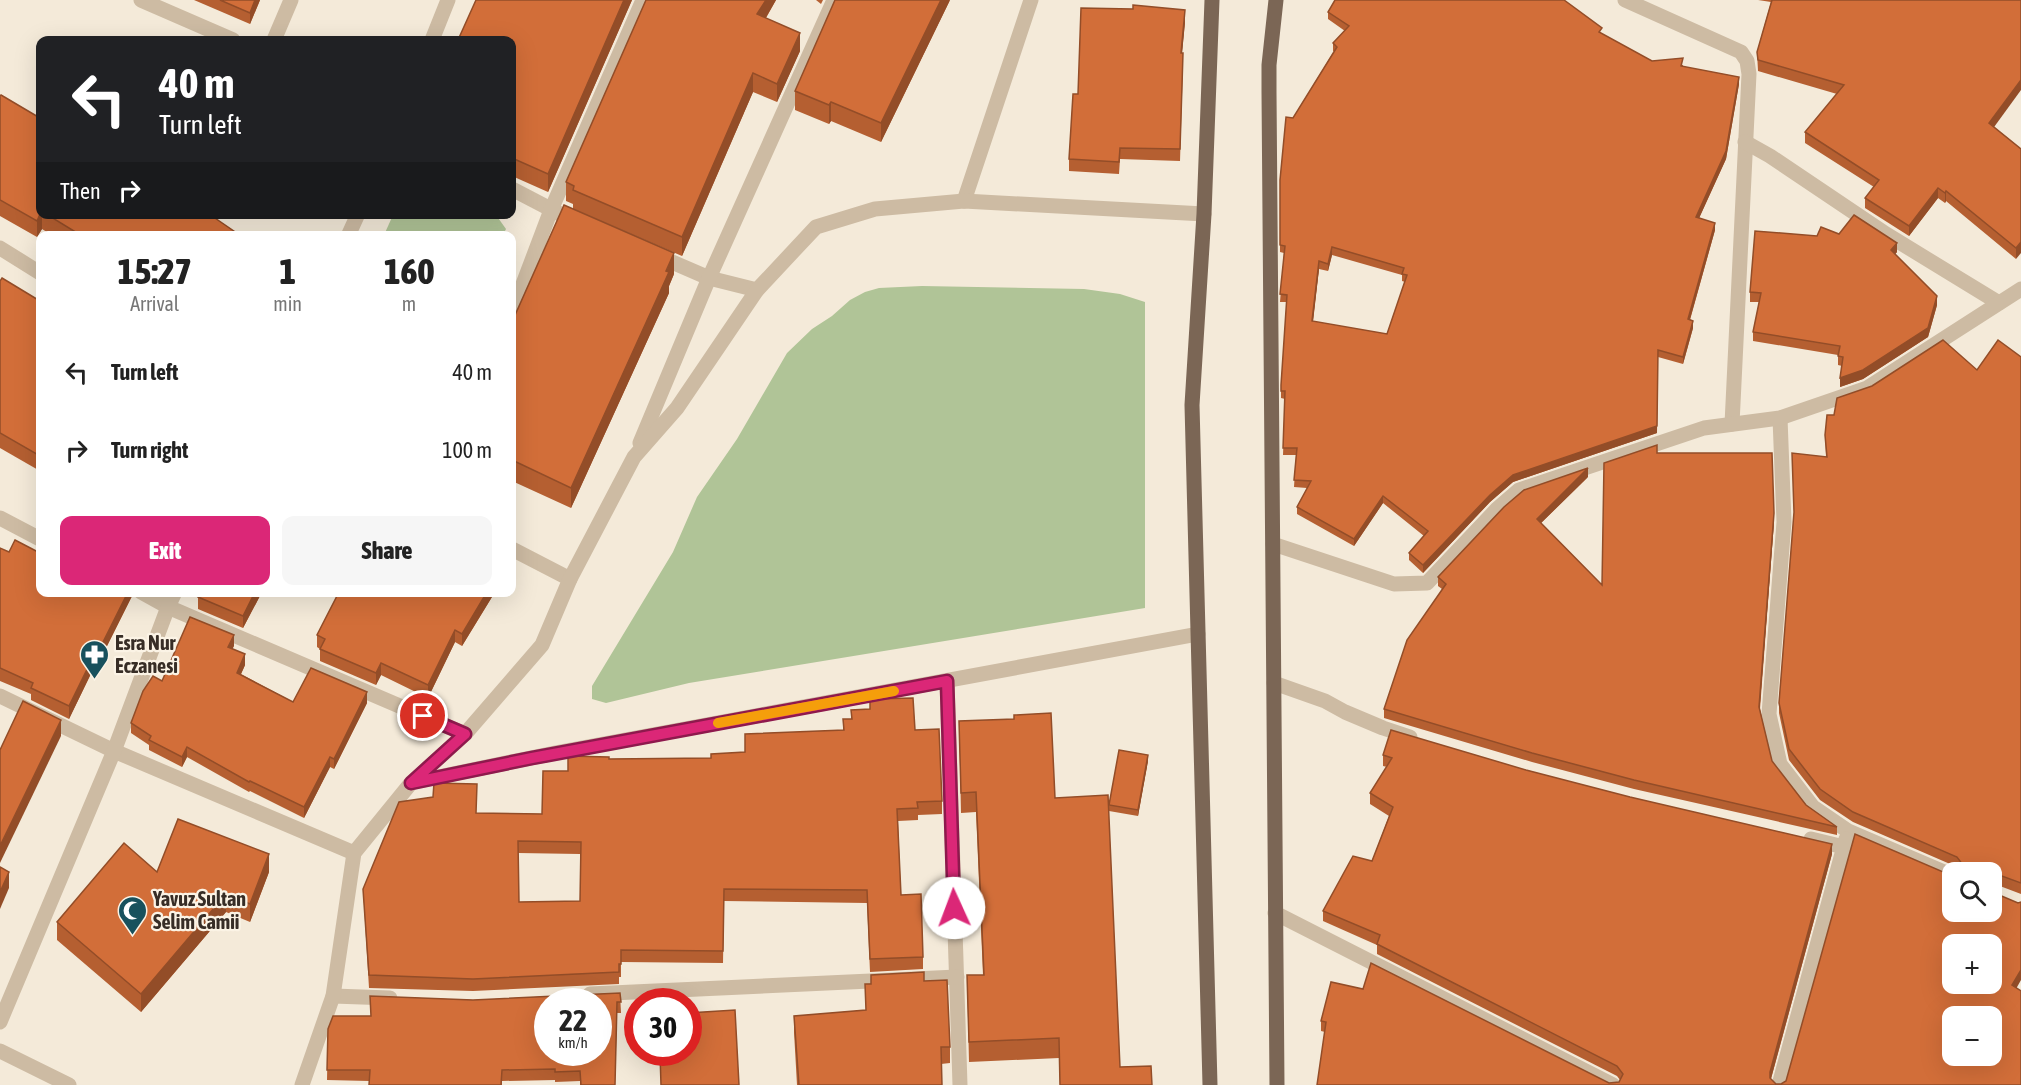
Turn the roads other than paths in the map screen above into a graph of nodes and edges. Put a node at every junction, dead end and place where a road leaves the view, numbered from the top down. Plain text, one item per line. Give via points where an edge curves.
1 (141, 0) edge
2 (291, 0) edge
3 (448, 0) edge
4 (642, 0) edge
5 (834, 0) edge
6 (1031, 0) edge
7 (1212, 0) edge
8 (1276, 0) edge
9 (1625, 0) edge
10 (224, 36) edge
11 (276, 36) edge
12 (434, 36) edge
13 (1745, 142) junction
14 (516, 191) edge
15 (964, 201) junction
16 (551, 210) junction
17 (1204, 214) junction
18 (572, 219) edge
19 (0, 248) edge
20 (646, 251) edge
21 (36, 270) edge
22 (709, 278) junction
23 (2021, 289) edge
24 (757, 291) junction
25 (516, 302) edge
26 (1999, 303) junction
27 (1780, 418) junction
28 (1732, 424) junction
29 (634, 457) junction
30 (0, 518) edge
31 (36, 537) edge
32 (1273, 544) junction
33 (516, 551) edge
34 (570, 579) junction
35 (150, 597) edge
36 (173, 597) edge
37 (168, 607) junction
38 (1198, 634) junction
39 (947, 681) junction
40 (1274, 683) junction
41 (0, 696) edge
42 (465, 734) junction
43 (1427, 742) edge
44 (114, 751) junction
45 (411, 783) junction
46 (1848, 831) junction
47 (1799, 837) edge
48 (1844, 847) junction
49 (354, 853) junction
50 (1942, 871) edge
51 (1275, 913) junction
52 (957, 976) junction
53 (612, 993) edge
54 (333, 996) junction
55 (403, 998) edge
56 (0, 1022) edge
57 (0, 1051) edge
58 (1587, 1079) edge
59 (69, 1085) edge
60 (302, 1085) edge
61 (960, 1085) edge
62 (1210, 1085) edge
63 (1277, 1085) edge
64 (1613, 1085) edge
65 (1779, 1085) edge

1 - 10 street
2 - 11 street
3 - 12 street
4 - 16 street
5 - 22 street
6 - 15 street
7 - 17 main road
8 - 32 main road via 1269,65
9 - 13 street via 1741,52 1748,68
13 - 26 street
13 - 28 street
14 - 16 street
15 - 17 street
15 - 24 street via 875,209 816,227
16 - 18 street
16 - 25 street
17 - 38 main road via 1192,405
19 - 21 street
20 - 22 street
22 - 24 street
22 - 29 street
23 - 26 street
24 - 29 street via 677,408
26 - 27 street via 1867,388
27 - 28 street
27 - 46 street via 1784,522 1769,714 1780,764 1813,807
28 - 32 street via 1704,428 1519,490 1427,583 1394,584
29 - 34 street
30 - 31 street
32 - 40 main road
33 - 34 street
34 - 42 street via 542,645
35 - 37 street
36 - 37 street
37 - 42 street
37 - 44 street
38 - 39 street
38 - 62 main road
39 - 45 street
39 - 52 street
40 - 43 street
40 - 51 main road
41 - 44 street
42 - 45 street
44 - 49 street
44 - 56 street
45 - 49 street
46 - 48 street
46 - 50 street
47 - 48 street
48 - 65 street
49 - 54 street
51 - 58 street
51 - 63 main road
52 - 53 street
52 - 61 street
54 - 55 street
54 - 60 street
57 - 59 street
58 - 64 street

